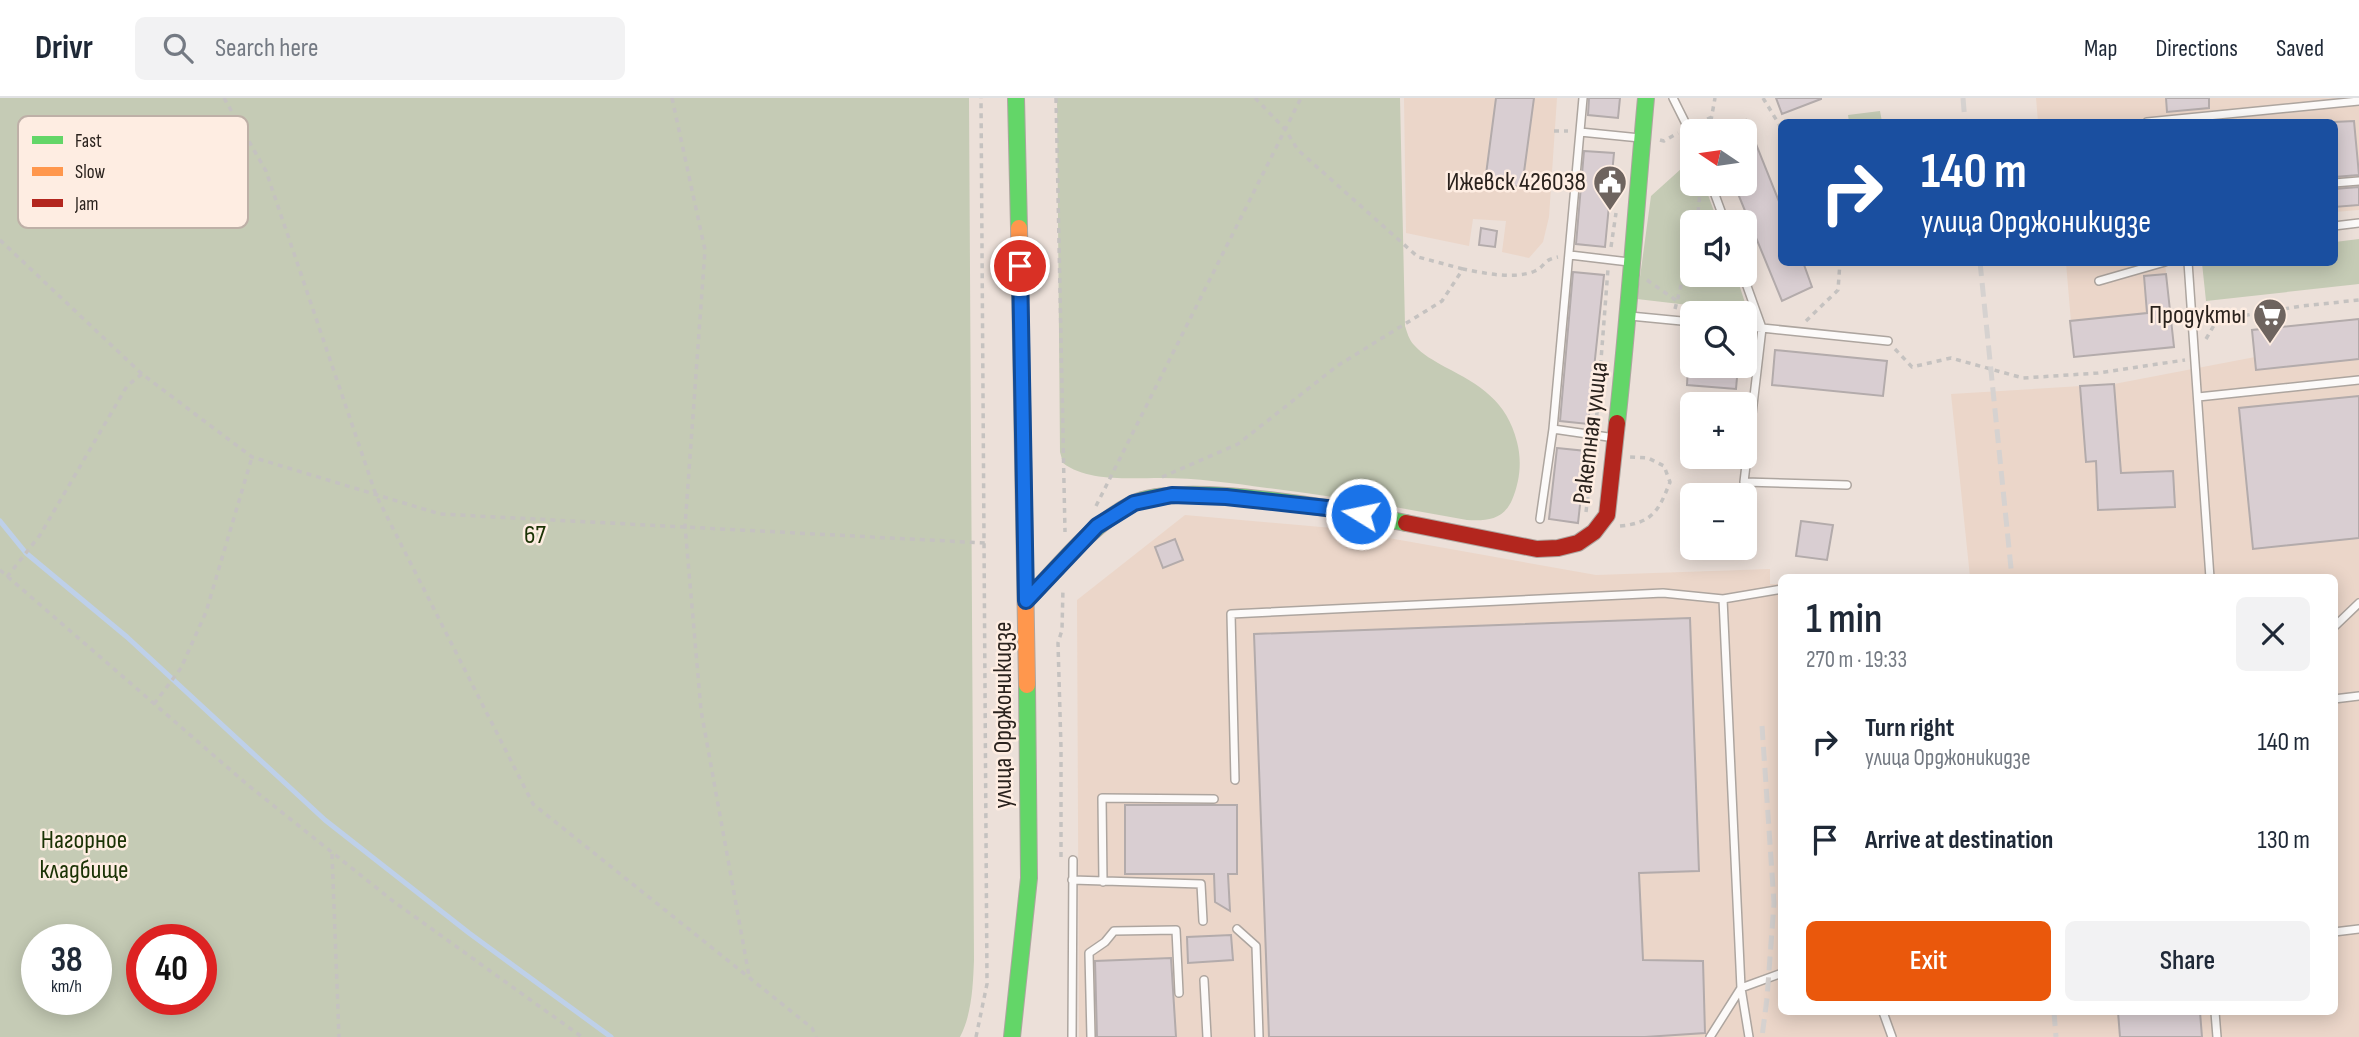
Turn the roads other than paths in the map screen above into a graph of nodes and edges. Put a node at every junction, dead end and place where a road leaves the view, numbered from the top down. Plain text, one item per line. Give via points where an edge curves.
1 (1016, 98) edge
2 (1583, 98) edge
3 (1646, 98) edge
4 (1672, 98) edge
5 (2359, 101) edge
6 (1683, 119) edge
7 (2177, 119) edge
8 (1580, 132) junction
9 (1644, 138) junction
10 (2359, 181) edge
11 (2338, 183) edge
12 (2359, 223) edge
13 (2338, 226) edge
14 (1570, 256) junction
15 (1631, 263) junction
16 (2151, 266) edge
17 (2188, 266) edge
18 (2099, 281) dead end
19 (1747, 287) edge
20 (1629, 316) junction
21 (1680, 320) edge
22 (1757, 328) edge
23 (1762, 328) junction
24 (1888, 341) road end
25 (2359, 380) edge
26 (2198, 397) junction
27 (1553, 429) junction
28 (1617, 438) junction
29 (1847, 485) dead end
30 (1540, 519) dead end
31 (2210, 574) edge
32 (1778, 590) edge
33 (1723, 599) junction
34 (1026, 601) junction
35 (2359, 603) edge
36 (2338, 623) edge
37 (2359, 695) edge
38 (2338, 698) edge
39 (1235, 780) dead end
40 (1214, 799) dead end
41 (1073, 860) dead end
42 (1072, 880) junction
43 (1103, 881) junction
44 (1203, 921) dead end
45 (1237, 929) dead end
46 (2359, 929) edge
47 (2338, 932) edge
48 (1778, 974) edge
49 (1203, 980) dead end
50 (1741, 988) junction
51 (1179, 993) dead end
52 (1884, 1015) edge
53 (2215, 1015) edge
54 (1012, 1037) edge
55 (1072, 1037) edge
56 (1091, 1037) edge
57 (1207, 1037) edge
58 (1259, 1037) edge
59 (1710, 1037) edge
60 (1749, 1037) edge
61 (1892, 1037) edge
62 (2217, 1037) edge

1 - 34 street, улица Орджоникидзе
2 - 8 lane
3 - 9 street, Ракетная улица
4 - 6 lane
5 - 7 lane
8 - 9 lane
8 - 14 lane
9 - 15 street, Ракетная улица
10 - 11 lane
12 - 13 lane
14 - 15 lane
14 - 27 lane
15 - 20 street, Ракетная улица
16 - 18 lane
17 - 26 lane
19 - 23 lane
20 - 21 lane
20 - 28 street, Ракетная улица
22 - 23 lane
23 - 24 lane
23 - 29 lane via 1744,482
25 - 26 lane
26 - 31 lane
27 - 28 lane
27 - 30 lane
28 - 34 street, Ракетная улица via 1607,516 1579,543 1537,549 1336,509 1172,495 1134,503 1097,526
32 - 33 lane
33 - 39 lane via 1663,593 1231,614
33 - 50 lane
34 - 54 street, улица Орджоникидзе via 1029,878
35 - 36 lane
37 - 38 lane
40 - 43 lane via 1102,798
41 - 42 lane
42 - 43 lane
42 - 55 lane
43 - 44 lane via 1201,884
45 - 58 lane via 1256,946
46 - 47 lane
48 - 50 lane
49 - 57 lane
50 - 59 lane
50 - 60 lane
51 - 56 lane via 1175,930 1114,931 1089,953
52 - 61 lane
53 - 62 lane

